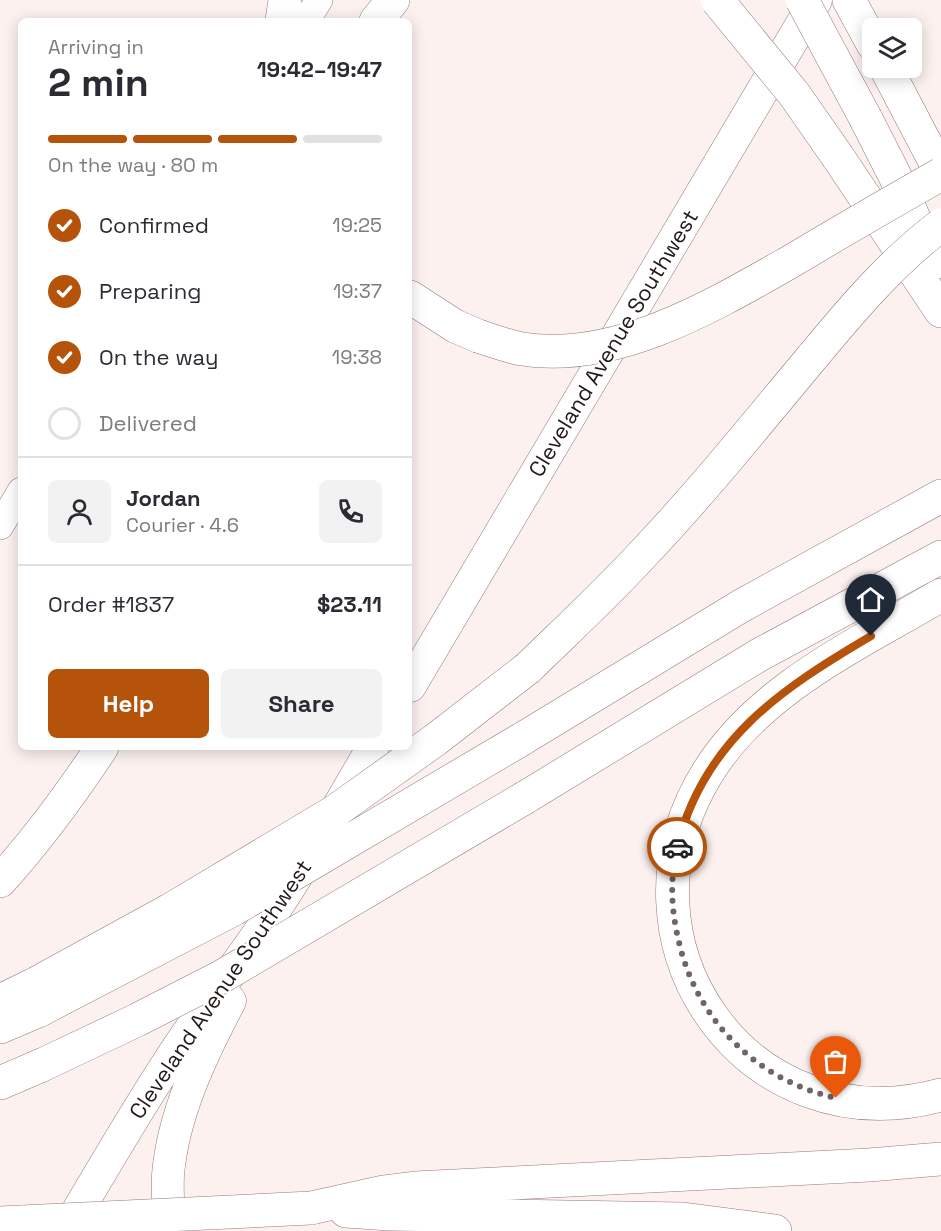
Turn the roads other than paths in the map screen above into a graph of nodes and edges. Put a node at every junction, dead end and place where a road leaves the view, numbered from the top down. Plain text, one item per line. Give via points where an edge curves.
1 (285, 0) edge
2 (319, 0) edge
3 (393, 0) edge
4 (717, 0) edge
5 (802, 0) edge
6 (816, 0) edge
7 (849, 0) edge
8 (282, 18) edge
9 (308, 18) edge
10 (378, 18) edge
11 (862, 24) edge
12 (891, 78) edge
13 (941, 173) edge
14 (941, 225) edge
15 (941, 278) edge
16 (412, 298) edge
17 (941, 312) edge
18 (18, 496) edge
19 (941, 496) edge
20 (0, 526) edge
21 (935, 560) edge
22 (941, 595) edge
23 (412, 683) edge
24 (100, 750) edge
25 (371, 750) edge
26 (0, 881) edge
27 (281, 902) junction
28 (38, 997) junction
29 (0, 1001) edge
30 (0, 1027) edge
31 (0, 1083) edge
32 (941, 1095) edge
33 (941, 1159) edge
34 (312, 1208) junction
35 (0, 1223) edge
36 (66, 1231) edge
37 (169, 1231) edge
38 (774, 1231) edge

1 - 8 highway
2 - 9 street
3 - 10 highway
4 - 17 highway, bridge via 794,94
5 - 15 highway, bridge via 895,176
6 - 23 main road, Cleveland Avenue Southwest
7 - 11 highway
12 - 13 highway
13 - 16 highway, bridge via 735,293 651,332 615,342 542,351 501,344 454,326
14 - 28 highway, bridge via 859,301 642,555 528,668 333,813 170,910
18 - 20 street
19 - 28 highway, bridge via 741,606 234,909
21 - 31 highway, bridge via 759,654 221,977
22 - 32 highway via 787,689 724,748 689,808 674,858 671,889 679,943 691,982 705,1009 723,1032 768,1071 831,1097 880,1103
24 - 26 highway via 40,834
25 - 27 main road, Cleveland Avenue Southwest
27 - 36 main road, Cleveland Avenue Southwest via 181,1042
27 - 37 main road via 195,1073 176,1126 168,1175
28 - 29 highway
28 - 30 highway
33 - 34 highway via 415,1188
34 - 35 highway, bridge
34 - 38 highway via 390,1214 683,1219

